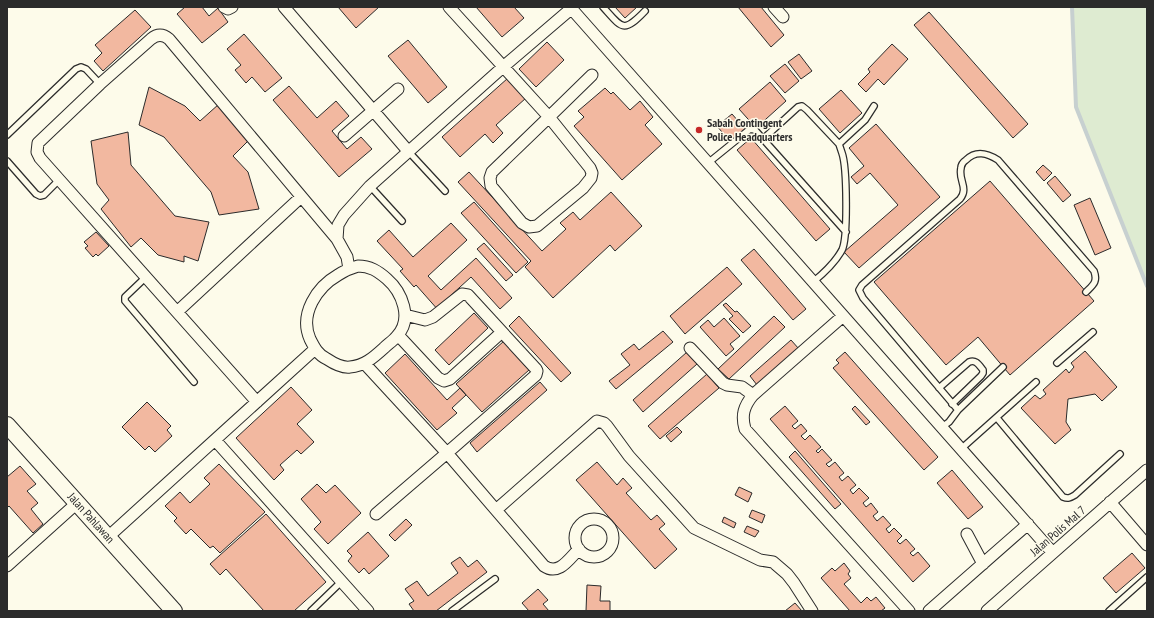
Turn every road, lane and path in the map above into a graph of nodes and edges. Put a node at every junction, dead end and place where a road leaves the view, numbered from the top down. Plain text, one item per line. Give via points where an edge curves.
1 (224, 7) edge
2 (232, 7) edge
3 (284, 7) edge
4 (449, 7) edge
5 (602, 7) edge
6 (774, 7) edge
7 (571, 8) edge
8 (645, 11) dead end
9 (783, 17) dead end
10 (503, 67) junction
11 (592, 75) dead end
12 (100, 84) junction
13 (398, 89) dead end
14 (874, 106) dead end
15 (374, 110) junction
16 (549, 117) junction
17 (7, 135) edge
18 (344, 136) dead end
19 (763, 139) junction
20 (839, 144) junction
21 (408, 151) junction
22 (7, 161) edge
23 (708, 163) junction
24 (59, 180) junction
25 (370, 186) junction
26 (445, 192) dead end
27 (300, 197) junction
28 (402, 221) dead end
29 (846, 232) junction
30 (337, 238) junction
31 (349, 269) junction
32 (146, 277) junction
33 (813, 282) junction
34 (1086, 292) dead end
35 (177, 312) junction
36 (405, 315) junction
37 (844, 316) junction
38 (502, 332) junction
39 (1093, 332) dead end
40 (398, 335) junction
41 (690, 348) dead end
42 (315, 349) junction
43 (1057, 363) dead end
44 (364, 364) junction
45 (1003, 367) dead end
46 (194, 382) dead end
47 (1036, 382) dead end
48 (939, 388) junction
49 (753, 395) junction
50 (257, 402) junction
51 (952, 404) junction
52 (958, 410) junction
53 (997, 418) junction
54 (7, 425) edge
55 (942, 427) junction
56 (215, 440) junction
57 (961, 449) junction
58 (447, 453) junction
59 (1120, 454) dead end
60 (1147, 470) edge
61 (1110, 502) junction
62 (78, 504) junction
63 (496, 510) junction
64 (376, 514) dead end
65 (1028, 524) junction
66 (967, 534) dead end
67 (108, 537) junction
68 (1147, 545) edge
69 (579, 549) dead end
70 (1053, 553) junction
71 (983, 564) junction
72 (7, 566) edge
73 (1147, 577) edge
74 (495, 580) dead end
75 (341, 582) junction
76 (174, 611) edge
77 (310, 611) edge
78 (368, 611) edge
79 (452, 611) edge
80 (812, 611) edge
81 (909, 611) edge
82 (929, 611) edge
83 (987, 611) edge
84 (1109, 611) edge

1 - 2 street
3 - 15 street
4 - 10 street
5 - 8 lane via 618,24 627,26 633,24
6 - 9 street
7 - 10 street
7 - 23 street
10 - 16 street
10 - 21 street
11 - 16 street
12 - 17 lane via 86,69 76,69
12 - 24 street via 38,143 38,155
12 - 27 street via 154,37 166,37
13 - 15 street
14 - 20 lane via 865,120
15 - 18 street
15 - 21 street
16 - 16 street via 492,172 490,178 491,186 522,223 529,227 537,226 583,188 592,173
19 - 20 lane via 802,106
19 - 23 lane via 755,130 750,130
19 - 29 lane
20 - 29 lane via 844,164
21 - 25 street
21 - 26 lane
22 - 24 lane via 40,196
23 - 33 street
24 - 32 street
25 - 28 lane
25 - 30 street via 344,215 338,225
27 - 30 street
27 - 35 street
29 - 33 lane via 837,257
30 - 31 street via 347,257
31 - 36 street via 366,266 380,273 394,285 402,300
31 - 42 street via 337,275 313,300 307,316 307,331
32 - 35 street
32 - 46 lane via 125,296 125,302
33 - 37 street
34 - 48 lane via 1097,277 1094,271 998,160 985,154 973,155 961,166 964,194 960,199 860,287 863,298
35 - 50 street
36 - 38 street via 425,320 465,294
36 - 40 street via 404,325
37 - 49 street
37 - 55 street
38 - 40 street via 450,379 444,381 438,378
38 - 58 street via 536,369 536,375
39 - 43 lane
40 - 44 street
41 - 49 street via 723,383 742,387
42 - 44 street via 324,358 336,364 348,367
42 - 50 street
44 - 58 street
45 - 52 lane
47 - 53 lane
48 - 51 lane
48 - 51 lane via 972,360 983,370 981,376
49 - 81 street via 744,408 742,420 745,429
50 - 56 street
51 - 52 lane
52 - 55 lane
53 - 57 lane
53 - 59 lane via 1067,499 1075,495
54 - 62 street, Jalan Pahlawan
55 - 57 street
56 - 67 street
56 - 75 street
57 - 65 street
58 - 63 street
58 - 64 street
60 - 61 street, Jalan Polis Mal 7
61 - 68 street
61 - 70 street, Jalan Polis Mal 7
62 - 67 street, Jalan Pahlawan
62 - 72 street
63 - 69 street via 548,568 560,569
63 - 80 street via 597,421 607,426 694,528 760,560 773,562 787,574
65 - 70 street
65 - 71 street
66 - 71 street
67 - 76 street, Jalan Pahlawan
70 - 83 street, Jalan Polis Mal 7
71 - 82 street
73 - 84 lane
74 - 79 lane
75 - 77 lane
75 - 78 street

